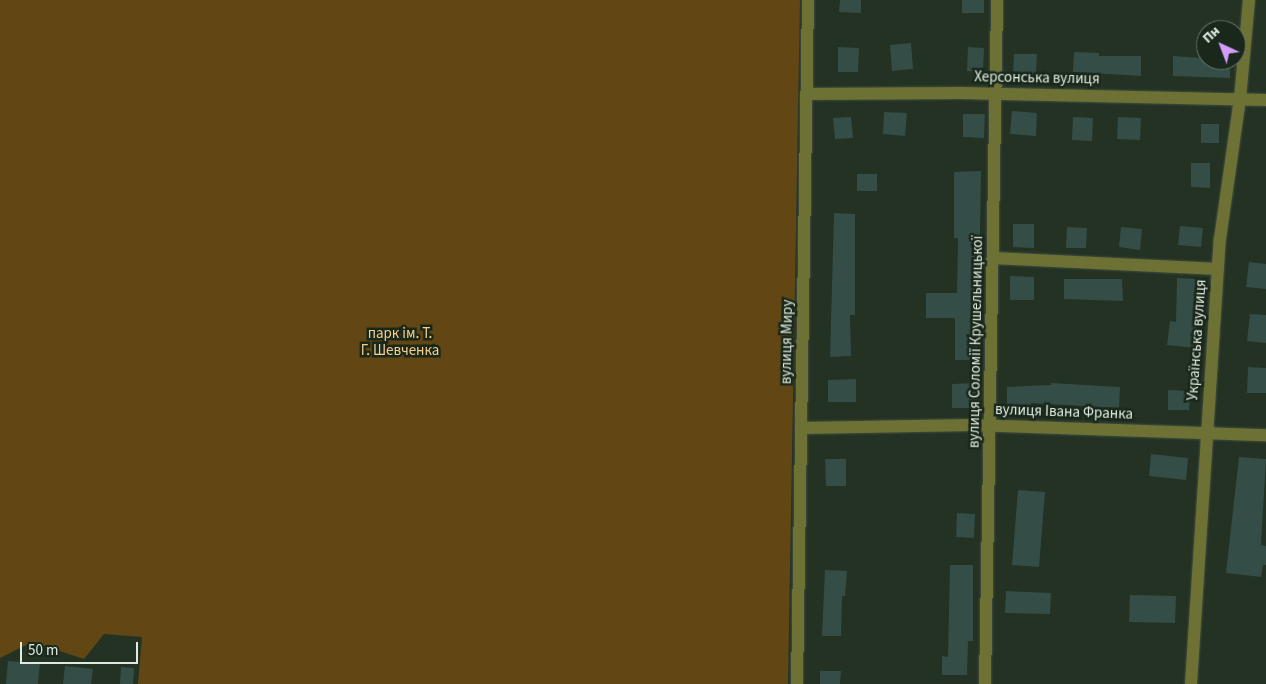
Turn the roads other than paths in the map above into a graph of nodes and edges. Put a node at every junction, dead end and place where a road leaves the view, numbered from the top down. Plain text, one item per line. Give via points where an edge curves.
1 (808, 0) edge
2 (998, 0) edge
3 (1249, 0) edge
4 (807, 94) junction
5 (996, 94) junction
6 (1240, 99) junction
7 (1266, 100) edge
8 (994, 258) junction
9 (1218, 269) junction
10 (992, 427) junction
11 (802, 428) junction
12 (1207, 432) junction
13 (1266, 435) edge
14 (796, 684) edge
15 (985, 684) edge
16 (1191, 684) edge

1 - 4 street, вулиця Миру
2 - 5 street, вулиця Соломії Крушельницької
3 - 6 street, Українська вулиця
4 - 5 street, Херсонська вулиця
4 - 11 street, вулиця Миру
5 - 6 street, Херсонська вулиця
5 - 8 street, вулиця Соломії Крушельницької
6 - 7 street, Херсонська вулиця
6 - 9 street, Українська вулиця
8 - 9 street
8 - 10 street, вулиця Соломії Крушельницької
9 - 12 street, Українська вулиця
10 - 11 street, вулиця Івана Франка
10 - 12 street, вулиця Івана Франка
10 - 15 street, вулиця Соломії Крушельницької
11 - 14 street, вулиця Миру
12 - 13 street, вулиця Івана Франка
12 - 16 street, Українська вулиця

